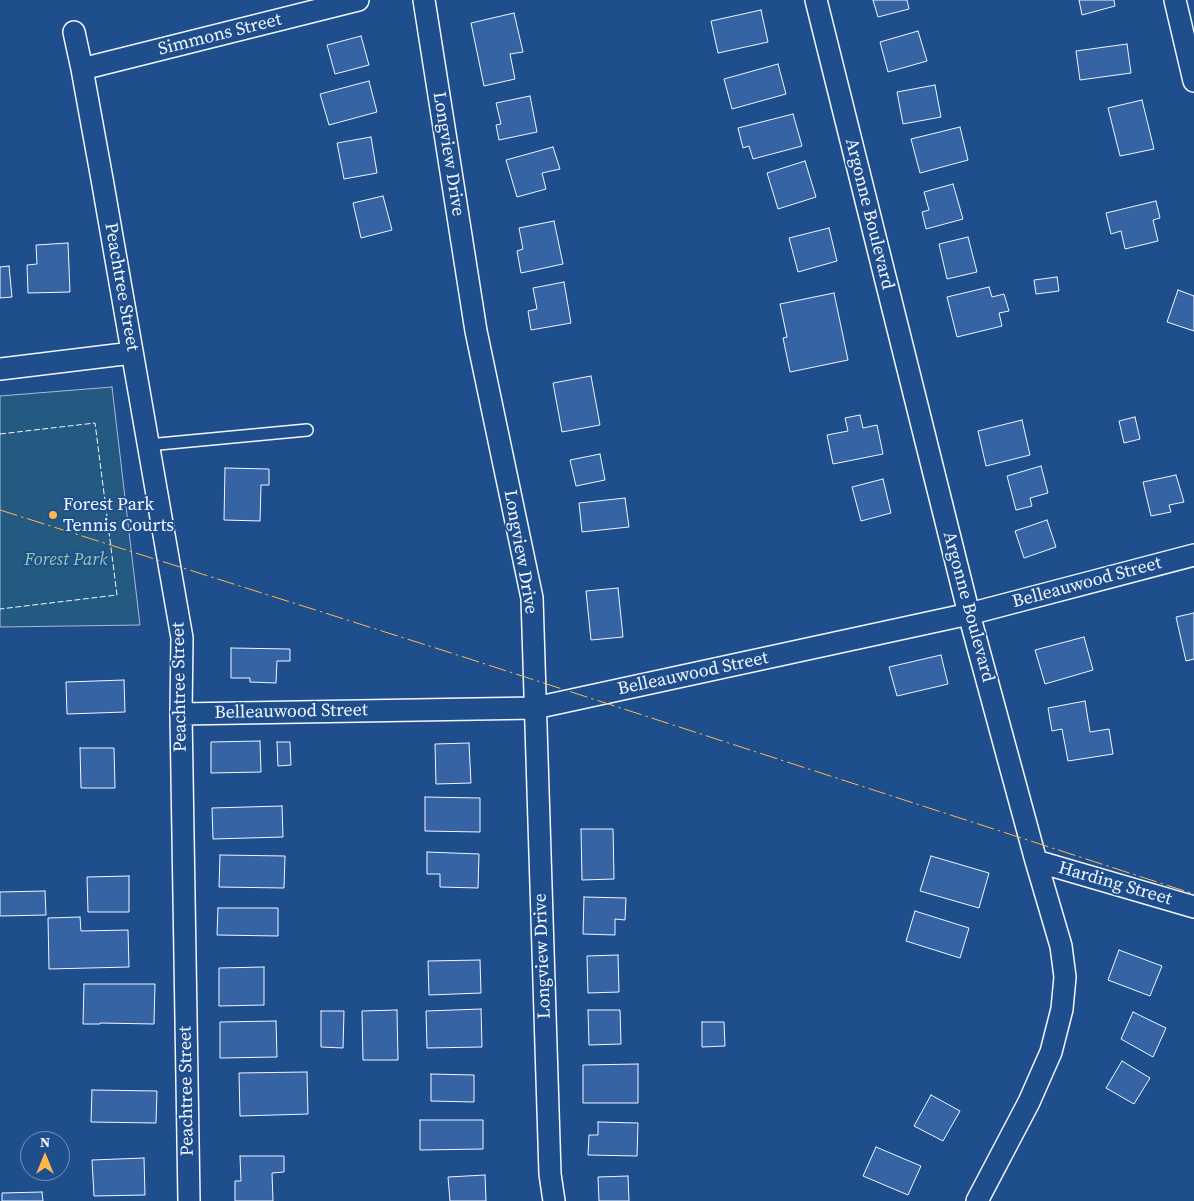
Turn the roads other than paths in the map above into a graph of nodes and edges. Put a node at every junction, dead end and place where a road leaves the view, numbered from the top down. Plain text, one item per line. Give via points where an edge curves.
1 (358, 0) edge
2 (424, 0) edge
3 (816, 0) edge
4 (1175, 0) edge
5 (74, 32) dead end
6 (82, 70) junction
7 (1194, 81) edge
8 (132, 353) junction
9 (0, 369) edge
10 (307, 430) dead end
11 (148, 445) junction
12 (1194, 555) edge
13 (969, 614) junction
14 (535, 708) junction
15 (181, 714) junction
16 (1036, 861) junction
17 (1194, 907) edge
18 (189, 1201) edge
19 (554, 1201) edge
20 (977, 1201) edge

1 - 6 street, Simmons Street
2 - 14 street, Longview Drive via 476,331 532,598
3 - 13 street, Argonne Boulevard
4 - 7 street
5 - 6 street, Peachtree Street
6 - 8 street, Peachtree Street
8 - 9 street
8 - 11 street, Peachtree Street
10 - 11 lane
11 - 15 street, Peachtree Street via 182,638
12 - 13 street, Belleauwood Street
13 - 14 street, Belleauwood Street
13 - 16 street, Argonne Boulevard
14 - 15 street, Belleauwood Street
14 - 19 street, Longview Drive via 550,1174
15 - 18 street, Peachtree Street
16 - 17 street, Harding Street
16 - 20 street, Argonne Boulevard via 1061,946 1065,977 1062,1009 1051,1052 1031,1098

